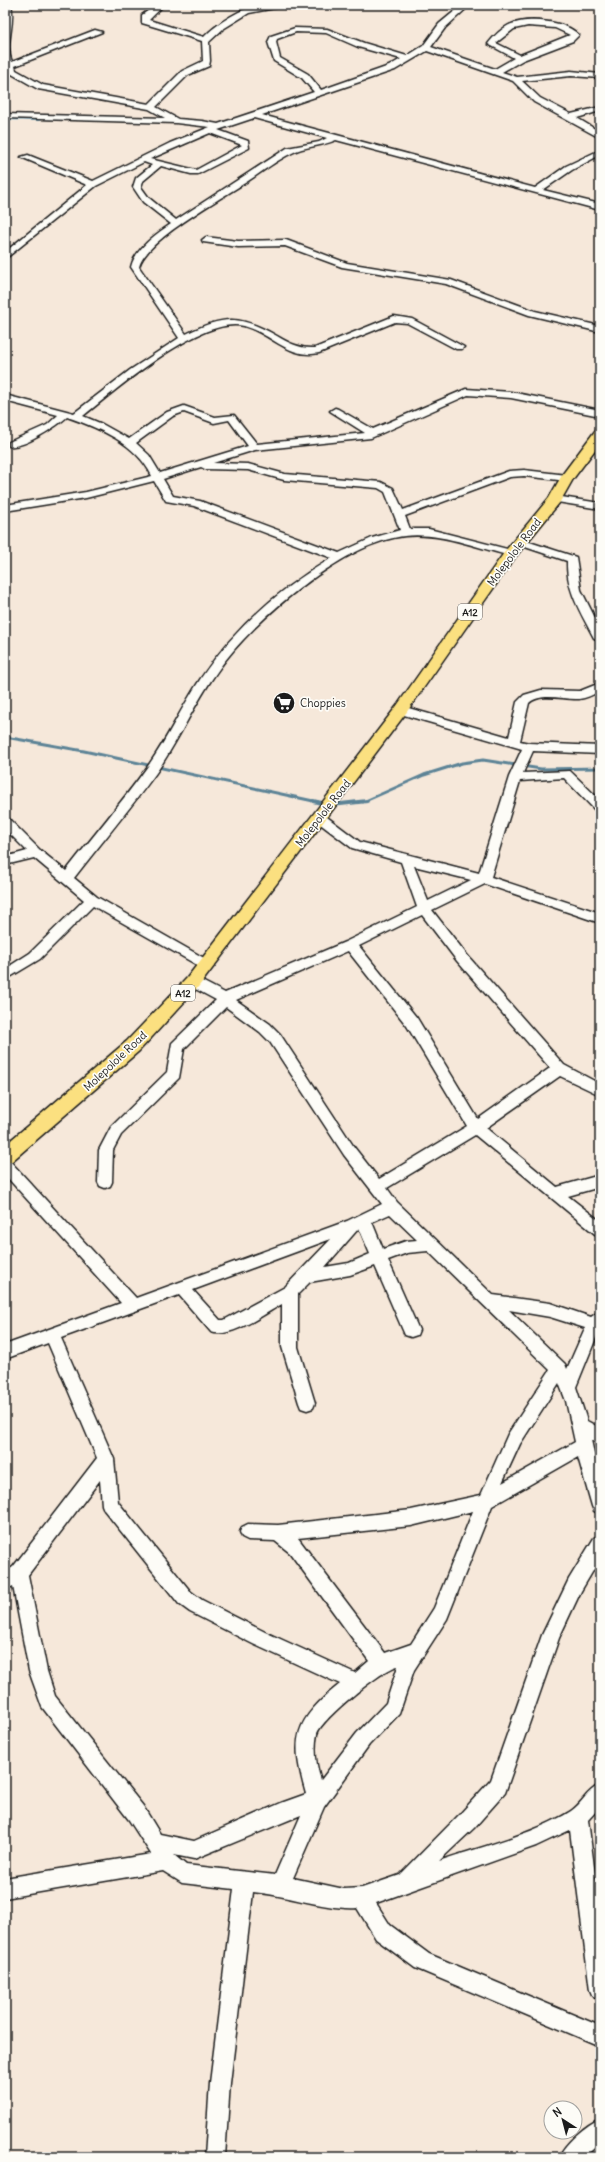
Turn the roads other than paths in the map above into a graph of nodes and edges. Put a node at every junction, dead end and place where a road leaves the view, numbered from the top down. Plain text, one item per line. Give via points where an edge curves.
1 (7, 5) edge
2 (160, 5) edge
3 (257, 5) edge
4 (286, 5) edge
5 (466, 6) edge
6 (247, 12) junction
7 (98, 32) dead end
8 (206, 40) junction
9 (426, 48) junction
10 (520, 58) junction
11 (408, 59) junction
12 (597, 65) dead end
13 (10, 68) edge
14 (497, 71) junction
15 (597, 75) edge
16 (516, 79) junction
17 (320, 94) junction
18 (114, 101) junction
19 (151, 107) junction
20 (600, 109) edge
21 (253, 115) junction
22 (5, 116) edge
23 (570, 117) junction
24 (132, 120) junction
25 (176, 121) junction
26 (214, 129) junction
27 (600, 136) edge
28 (334, 138) junction
29 (600, 152) edge
30 (25, 157) dead end
31 (143, 159) junction
32 (160, 163) junction
33 (93, 184) junction
34 (535, 190) junction
35 (600, 207) edge
36 (176, 224) junction
37 (34, 233) junction
38 (206, 240) dead end
39 (5, 248) edge
40 (5, 256) edge
41 (600, 329) edge
42 (183, 337) junction
43 (459, 347) dead end
44 (5, 398) edge
45 (336, 411) dead end
46 (66, 413) junction
47 (600, 413) edge
48 (76, 416) junction
49 (374, 434) junction
50 (600, 434) edge
51 (130, 443) junction
52 (13, 444) dead end
53 (254, 447) junction
54 (196, 466) junction
55 (158, 477) junction
56 (567, 478) junction
57 (555, 499) junction
58 (600, 506) edge
59 (5, 508) edge
60 (399, 515) junction
61 (406, 531) junction
62 (520, 542) junction
63 (511, 554) junction
64 (340, 556) junction
65 (600, 638) edge
66 (600, 687) edge
67 (401, 710) junction
68 (514, 743) junction
69 (529, 746) junction
70 (600, 750) edge
71 (514, 777) junction
72 (600, 808) edge
73 (319, 817) junction
74 (5, 822) edge
75 (36, 853) junction
76 (406, 860) junction
77 (5, 861) edge
78 (67, 879) junction
79 (484, 879) junction
80 (92, 900) junction
81 (424, 909) junction
82 (600, 918) edge
83 (350, 946) junction
84 (206, 965) junction
85 (5, 975) edge
86 (193, 982) junction
87 (225, 1000) junction
88 (559, 1069) junction
89 (600, 1089) edge
90 (476, 1128) junction
91 (5, 1156) edge
92 (5, 1165) edge
93 (600, 1181) edge
94 (105, 1182) dead end
95 (377, 1187) junction
96 (555, 1194) junction
97 (392, 1206) junction
98 (358, 1223) junction
99 (600, 1230) edge
100 (432, 1244) junction
101 (379, 1258) junction
102 (306, 1276) junction
103 (181, 1287) junction
104 (290, 1292) junction
105 (491, 1301) junction
106 (133, 1305) junction
107 (597, 1321) edge
108 (411, 1330) dead end
109 (52, 1335) junction
110 (5, 1352) edge
111 (559, 1369) junction
112 (569, 1385) junction
113 (307, 1403) dead end
114 (580, 1425) junction
115 (600, 1436) edge
116 (584, 1445) junction
117 (106, 1459) junction
118 (486, 1501) junction
119 (600, 1506) edge
120 (248, 1532) dead end
121 (278, 1533) junction
122 (600, 1544) edge
123 (12, 1577) edge
124 (416, 1651) junction
125 (381, 1663) junction
126 (355, 1682) junction
127 (600, 1794) edge
128 (317, 1800) junction
129 (578, 1817) junction
130 (155, 1842) junction
131 (166, 1861) junction
132 (245, 1881) junction
133 (405, 1882) junction
134 (280, 1885) junction
135 (5, 1888) edge
136 (362, 1898) junction
137 (600, 1990) edge
138 (600, 2036) edge
139 (600, 2130) edge
140 (215, 2157) edge
141 (569, 2157) edge

1 - 13 street via 10,15 5,54
2 - 8 street via 145,17 145,21
3 - 6 street
4 - 6 street
5 - 9 street via 442,26
6 - 8 street via 233,19
7 - 13 street
8 - 19 street via 206,64 185,73
9 - 11 street
9 - 14 street
10 - 10 street via 492,44 513,26 551,25 567,29 574,34 570,38
10 - 14 street
11 - 17 street via 384,72
11 - 17 street via 361,45 327,31 295,30 274,38 272,42 277,59 305,76
12 - 15 street via 594,68
13 - 18 street via 41,87
14 - 16 street
15 - 16 street
16 - 23 street via 536,100
17 - 21 street
18 - 19 street
18 - 24 street
19 - 25 street
20 - 23 street
21 - 26 street
21 - 28 street
22 - 24 street
23 - 27 street
24 - 25 street
25 - 26 street via 202,123
26 - 31 street
26 - 32 street via 245,143 246,146 198,172
28 - 34 street
28 - 36 street via 320,144 290,150
29 - 34 street
30 - 33 street
31 - 32 street
31 - 33 street
32 - 36 street via 139,180 137,187 146,200
33 - 37 street
34 - 35 street
36 - 42 street via 156,239 134,264
37 - 39 street via 11,242
37 - 40 street
38 - 41 street via 238,244 286,243 336,262 448,282 547,318
42 - 43 street via 236,321 252,326 300,351 309,352 387,321 402,319
42 - 48 street
44 - 46 street
45 - 49 street
46 - 48 street
46 - 52 street via 50,427
47 - 49 street via 511,395 466,392
48 - 51 street
49 - 53 street
50 - 56 main road, Molepolole Road / A12
51 - 53 street via 170,414 184,409 214,420 231,418
51 - 55 street via 145,457
53 - 54 street
54 - 55 street
54 - 60 street via 248,467 284,477 381,485 389,490
55 - 59 street via 86,495
55 - 64 street via 170,499 196,503
56 - 57 main road, Molepolole Road / A12
56 - 60 street via 524,473 509,474
57 - 58 street
57 - 62 main road, Molepolole Road / A12
60 - 61 street
61 - 63 street via 429,532
61 - 64 street via 382,537
62 - 63 main road, Molepolole Road / A12
62 - 65 street via 572,559 571,568 578,600
63 - 67 main road, Molepolole Road / A12
64 - 78 street via 280,598 225,652 155,764
66 - 68 street via 580,695 540,695 526,698
67 - 68 street
67 - 73 main road, Molepolole Road / A12
68 - 69 street
69 - 70 street
69 - 71 street
71 - 72 street via 566,774
71 - 79 street
73 - 76 street via 356,845
73 - 84 main road, Molepolole Road / A12
74 - 75 street
75 - 77 street
75 - 78 street
76 - 79 street
76 - 81 street
78 - 80 street
79 - 81 street
79 - 82 street
80 - 84 street
80 - 85 street via 35,956
81 - 83 street
81 - 88 street via 462,958
83 - 87 street
83 - 90 street via 412,1022
84 - 86 main road, Molepolole Road / A12
86 - 87 street
86 - 91 main road, Molepolole Road / A12 via 133,1046
87 - 94 street via 177,1047 174,1074 116,1131 106,1150
87 - 95 street via 275,1038 349,1152
88 - 89 street
88 - 90 street
90 - 95 street
90 - 96 street
92 - 106 street
93 - 96 street
95 - 97 street
96 - 99 street
97 - 98 street
97 - 100 street
98 - 101 street
98 - 102 street
98 - 103 street
100 - 101 street via 406,1247
100 - 105 street
101 - 102 street via 350,1269
101 - 108 street
102 - 104 street
103 - 104 street via 213,1324 221,1328
103 - 106 street
104 - 113 street via 290,1347
105 - 107 street via 550,1310
105 - 111 street
106 - 109 street
107 - 112 street
109 - 110 street
109 - 117 street
111 - 112 street
111 - 118 street via 521,1426
112 - 114 street
114 - 115 street
114 - 116 street
116 - 118 street
116 - 119 street
117 - 123 street
117 - 126 street via 110,1505 185,1598 245,1631
118 - 121 street via 411,1518
118 - 124 street via 441,1613
120 - 121 street
121 - 125 street via 296,1547
122 - 133 street via 575,1585 552,1635 498,1786 467,1821
123 - 130 street via 48,1701 112,1781
124 - 125 street
124 - 128 street via 407,1666 393,1708 363,1739
125 - 126 street
126 - 128 street via 327,1706 308,1730 307,1765
127 - 129 street
128 - 130 street via 281,1812 194,1850
128 - 134 street
129 - 133 street via 536,1837
129 - 137 street
130 - 131 street
131 - 132 street via 182,1874
131 - 135 street
132 - 134 street
132 - 140 street via 220,2083
133 - 136 street
134 - 136 street via 344,1899
136 - 138 street via 384,1932 422,1961
139 - 141 street

